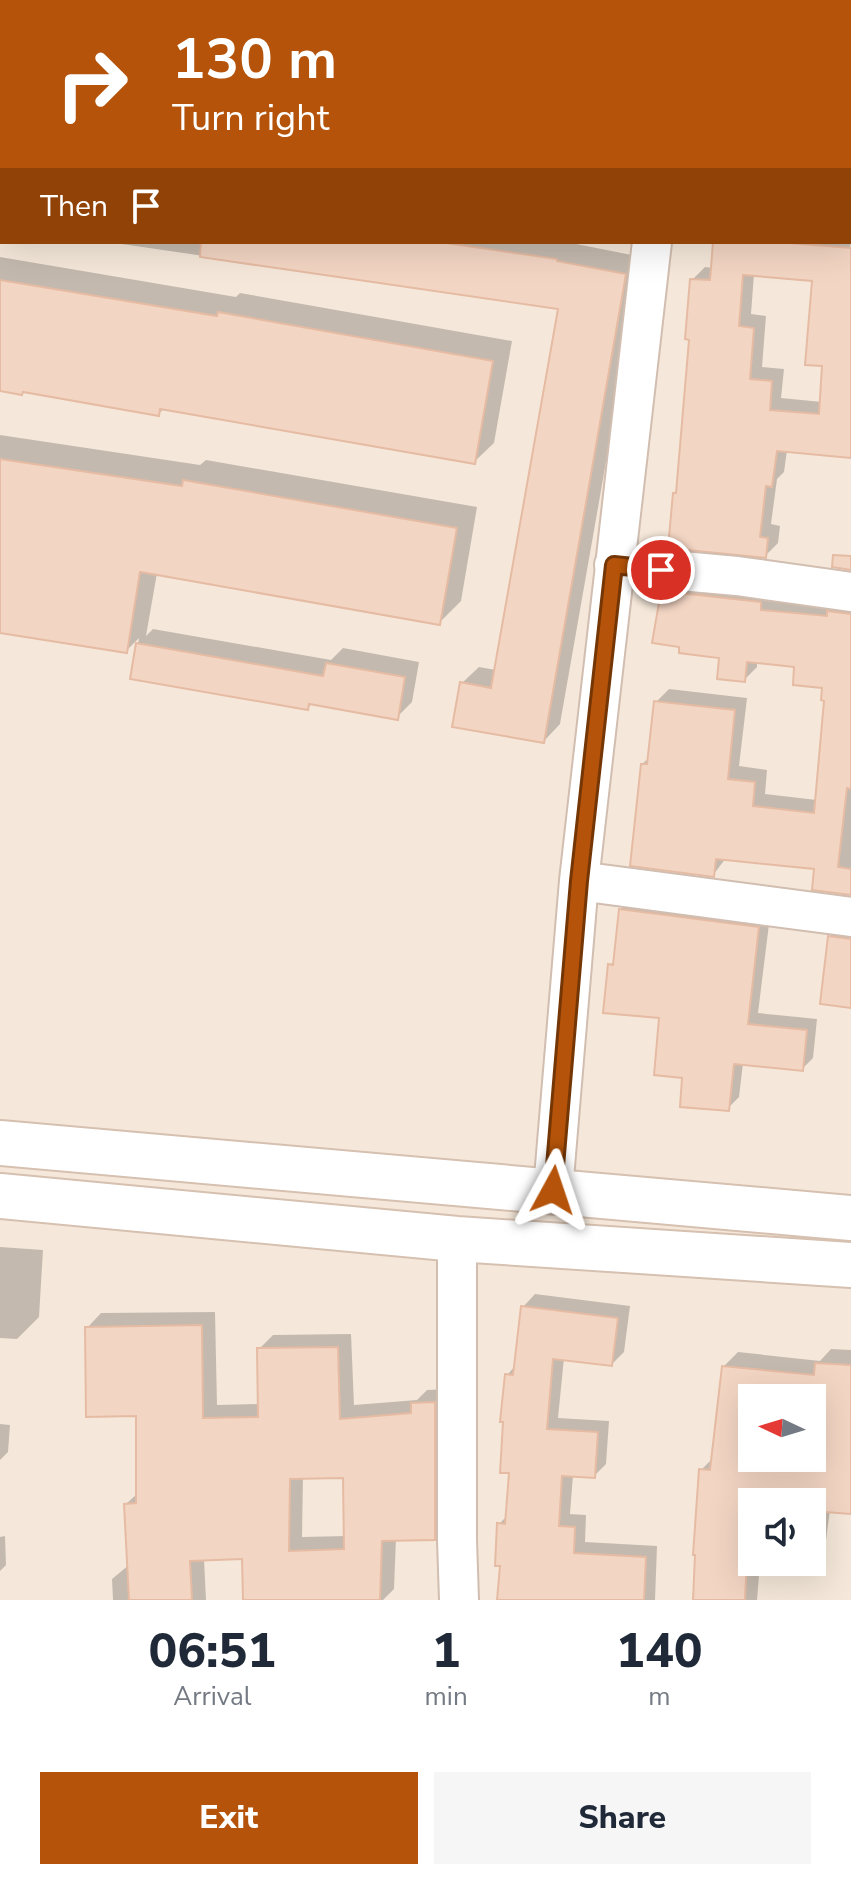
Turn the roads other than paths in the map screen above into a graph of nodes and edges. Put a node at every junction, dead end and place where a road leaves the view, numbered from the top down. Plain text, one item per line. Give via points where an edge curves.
1 (652, 244) edge
2 (614, 565) junction
3 (851, 592) edge
4 (579, 881) junction
5 (851, 917) edge
6 (0, 1143) edge
7 (553, 1190) junction
8 (0, 1196) edge
9 (851, 1218) edge
10 (457, 1239) junction
11 (851, 1265) edge
12 (459, 1600) edge

1 - 2 street
2 - 3 street
2 - 4 street
4 - 5 street
4 - 7 street
6 - 7 main road
7 - 9 main road
8 - 10 main road
10 - 11 main road
10 - 12 street

